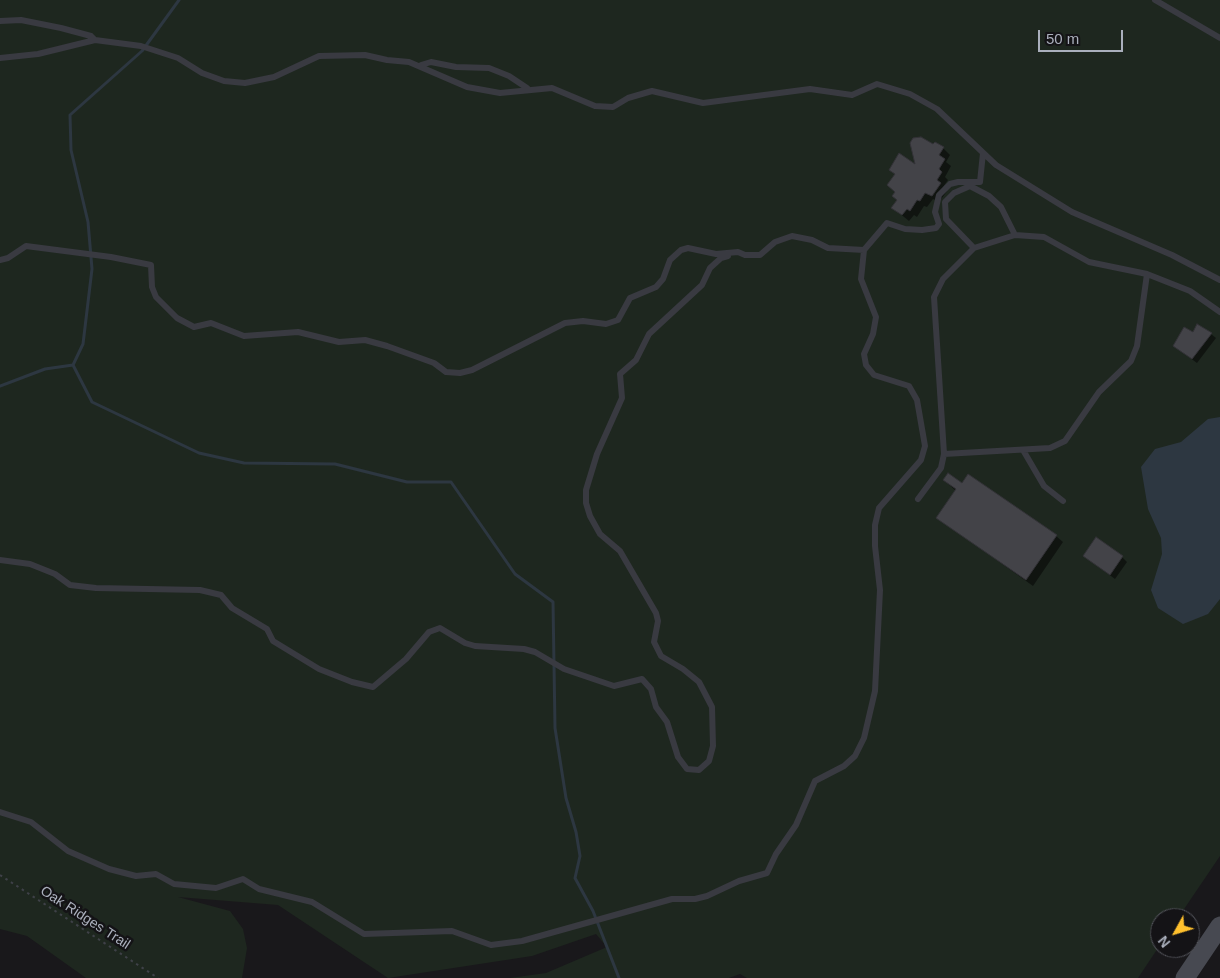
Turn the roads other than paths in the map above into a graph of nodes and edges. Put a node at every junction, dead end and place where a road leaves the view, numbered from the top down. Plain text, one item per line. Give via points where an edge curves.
1 (1155, 0) edge
2 (0, 20) edge
3 (1220, 38) edge
4 (95, 40) junction
5 (0, 58) edge
6 (420, 65) junction
7 (528, 89) junction
8 (983, 153) junction
9 (1015, 235) junction
10 (974, 248) junction
11 (864, 250) junction
12 (738, 252) junction
13 (0, 260) edge
14 (1147, 274) junction
15 (1220, 280) edge
16 (1220, 312) edge
17 (1023, 450) junction
18 (944, 454) junction
19 (918, 499) dead end
20 (1063, 501) dead end
21 (0, 560) edge
22 (0, 812) edge
23 (1220, 926) edge
24 (1185, 978) edge

1 - 3 lane
2 - 4 lane via 21,20 61,28
4 - 5 lane via 38,54
4 - 6 lane via 141,46 178,58 202,73 224,81 245,83 274,77 319,56 365,55
6 - 7 lane via 467,87 500,93
6 - 7 lane via 431,62 489,68
7 - 8 lane via 552,88 595,106 613,107 628,98 652,91 704,104 810,89 852,95 877,84 910,94 937,109
8 - 11 lane via 980,182 950,184 939,195 935,212 939,224 936,228 905,229 887,223
8 - 15 lane via 1010,174 1072,212 1172,255
9 - 10 lane
9 - 10 lane via 1001,207 970,186 954,193 945,202 946,219
9 - 14 lane via 1044,237 1089,262
10 - 18 lane via 943,279 934,296
11 - 12 lane via 828,248 812,240 792,236 775,242 760,255 745,256
11 - 22 lane via 861,278 876,317 864,354 866,365 874,376 909,386 917,400 925,446 921,460 879,508 875,525 880,590 875,691 864,738 855,756 844,766 815,780 796,825 767,873 739,881 707,896 672,899 522,941 492,945 452,931 364,934 312,902 259,889 243,879 216,888 174,884 156,874 136,876 109,869 68,851 31,822
12 - 13 lane via 716,254 688,248 681,250 670,260 656,287 630,298 618,320 606,324 565,323 460,373 446,372 434,363 365,340 332,341 298,332 244,336 212,323 194,327 177,318 156,297 151,265 26,246
12 - 21 lane via 721,258 710,268 702,285 649,334 636,360 620,374 622,398 597,454 586,490 590,516 600,534 620,552 656,613 658,621 654,642 661,656 699,682 712,707 714,746 709,761 699,770 687,769 678,757 667,722 656,707 651,689 642,680 614,686 564,669 535,652 475,646 440,628 429,632 406,659 372,687 319,669 272,641 267,629 232,608 221,595 200,590 70,585 56,574 30,564
14 - 16 lane via 1190,291
14 - 17 lane via 1131,361 1099,392 1064,441 1050,448
17 - 18 lane
17 - 20 lane via 1044,486
18 - 19 lane via 941,468
23 - 24 street

